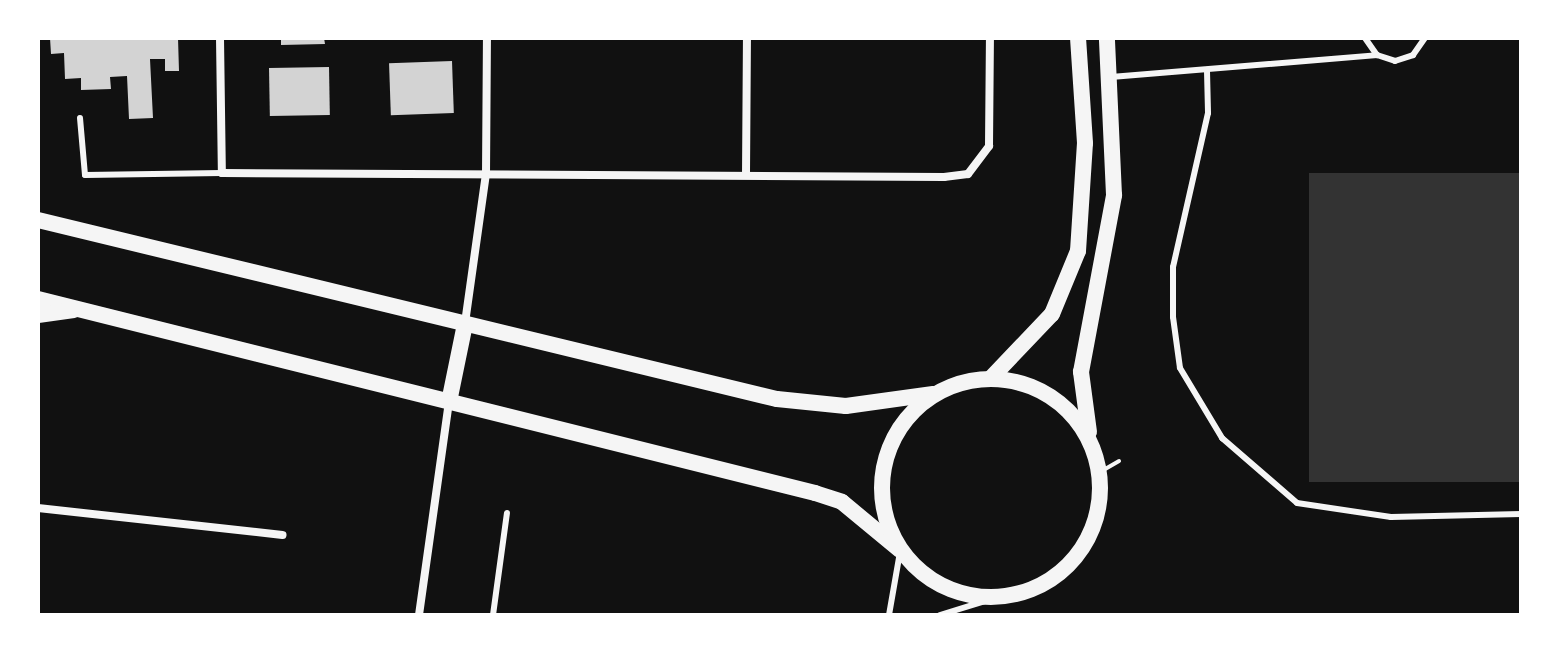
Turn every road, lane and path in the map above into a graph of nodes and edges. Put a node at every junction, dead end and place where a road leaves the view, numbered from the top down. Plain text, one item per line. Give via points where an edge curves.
1 (220, 38) edge
2 (487, 38) edge
3 (747, 38) edge
4 (990, 38) edge
5 (1078, 38) edge
6 (1107, 38) edge
7 (1365, 38) edge
8 (1425, 38) edge
9 (1377, 55) junction
10 (1207, 71) junction
11 (1111, 77) junction
12 (80, 118) dead end
13 (222, 173) junction
14 (486, 174) junction
15 (746, 175) junction
16 (38, 220) edge
17 (38, 299) edge
18 (83, 309) junction
19 (38, 315) edge
20 (465, 324) junction
21 (991, 378) junction
22 (933, 394) junction
23 (449, 402) junction
24 (1119, 461) dead end
25 (1100, 472) junction
26 (38, 508) edge
27 (507, 513) dead end
28 (1521, 514) edge
29 (283, 535) dead end
30 (900, 550) junction
31 (995, 598) junction
32 (419, 615) edge
33 (493, 615) edge
34 (889, 615) edge
35 (940, 615) edge

1 - 13 street
2 - 14 street
3 - 15 street
4 - 15 street via 989,146 978,165 944,177
5 - 21 main road via 1085,143 1078,251 1052,314
6 - 11 main road
7 - 9 lane
8 - 9 lane via 1404,60
9 - 10 lane
10 - 11 lane
10 - 28 lane via 1208,113 1173,267 1173,317 1180,368 1222,438 1265,483 1297,503 1391,517
11 - 25 main road via 1109,250 1081,372
12 - 13 lane via 85,175
13 - 14 street
14 - 15 street
14 - 20 street
16 - 20 main road
17 - 18 main road
18 - 19 main road
18 - 23 main road
20 - 22 main road via 802,403 877,405
20 - 23 main road
21 - 22 main road
21 - 25 main road via 1029,384 1063,404 1087,435
22 - 30 main road via 888,448 881,483
23 - 30 main road via 815,493 842,502
23 - 32 street
24 - 25 path
25 - 31 main road via 1099,509 1086,544 1062,572 1031,591
26 - 29 street
27 - 33 lane
30 - 31 main road via 926,577 959,594
30 - 34 lane
31 - 35 lane

